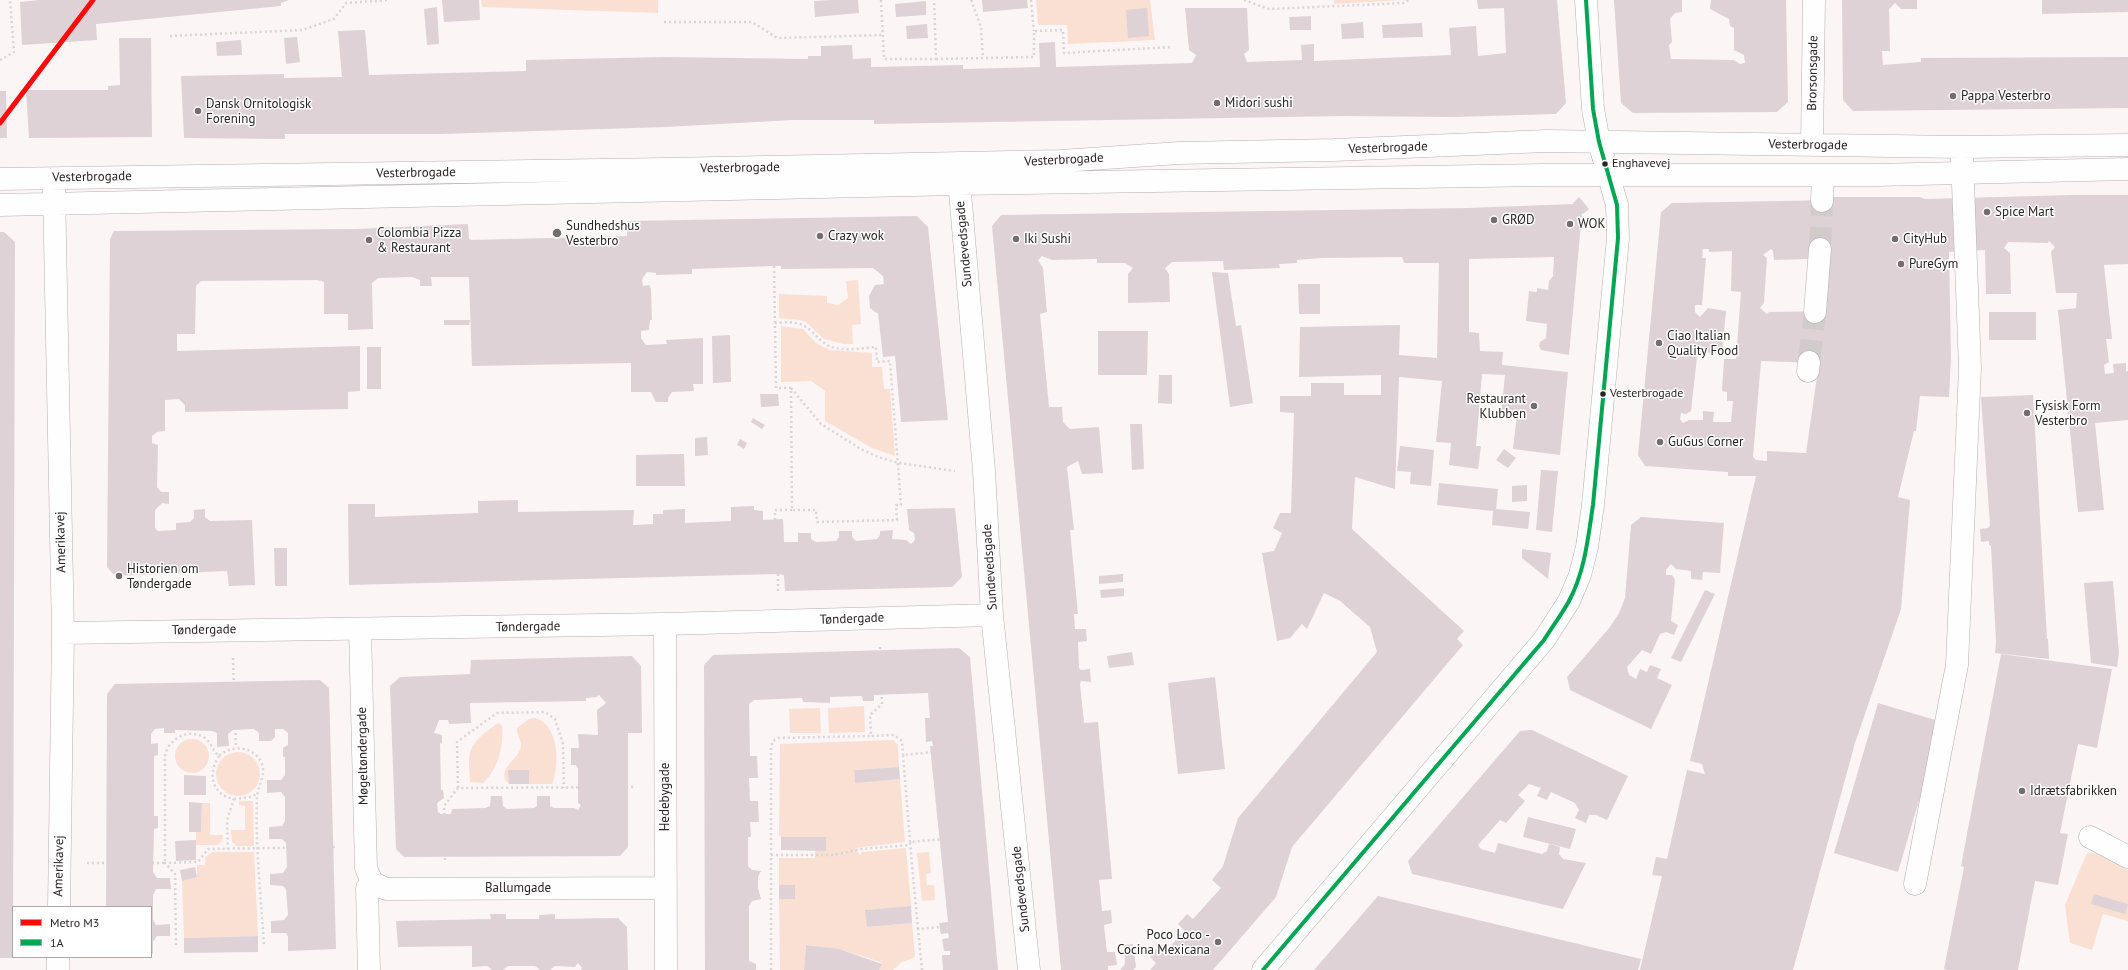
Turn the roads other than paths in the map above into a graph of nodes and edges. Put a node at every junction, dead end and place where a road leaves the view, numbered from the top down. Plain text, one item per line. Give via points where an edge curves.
1 (1586, 0) edge
2 (1814, 0) edge
3 (1599, 142) junction
4 (2128, 145) edge
5 (1812, 146) junction
6 (1961, 147) junction
7 (2128, 169) edge
8 (1963, 173) junction
9 (958, 174) junction
10 (1608, 175) junction
11 (1823, 175) junction
12 (54, 178) junction
13 (0, 179) edge
14 (1822, 200) tunnel mouth
15 (0, 205) edge
16 (54, 205) junction
17 (1820, 249) tunnel mouth
18 (1815, 312) tunnel mouth
19 (992, 615) junction
20 (665, 624) junction
21 (360, 629) junction
22 (63, 633) junction
23 (2090, 837) dead end
24 (2128, 857) edge
25 (372, 882) junction
26 (1915, 884) dead end
27 (665, 888) junction
28 (59, 906) edge
29 (58, 958) edge
30 (58, 970) edge
31 (370, 970) edge
32 (666, 970) edge
33 (1029, 970) edge
34 (1263, 970) edge

1 - 3 street via 1593,109
2 - 5 street, Brorsonsgade
3 - 5 street, Vesterbrogade
3 - 9 street, Vesterbrogade via 1546,141 1172,154 1061,161
3 - 10 street
4 - 6 street, Vesterbrogade
5 - 6 street, Vesterbrogade
6 - 8 street
7 - 8 street, Vesterbrogade
8 - 11 street, Vesterbrogade
8 - 26 street via 1970,368 1957,665
9 - 10 street, Vesterbrogade
9 - 12 street, Vesterbrogade
9 - 16 street, Vesterbrogade
9 - 19 street, Sundevedsgade via 984,471
10 - 11 street, Vesterbrogade
10 - 34 street via 1617,205 1618,238 1590,532 1584,563 1575,588 1553,627 1507,685
11 - 14 street
12 - 13 street, Vesterbrogade
12 - 16 street, Amerikavej
15 - 16 street, Vesterbrogade
16 - 22 street, Amerikavej
17 - 18 street
19 - 20 street, Tøndergade
19 - 33 street, Sundevedsgade
20 - 21 street, Tøndergade
20 - 27 street, Hedebygade
21 - 22 street, Tøndergade
21 - 25 street, Møgeltøndergade via 366,868
22 - 28 street, Amerikavej
23 - 24 street
25 - 27 street, Ballumgade via 386,889
25 - 31 street via 367,888
27 - 32 street, Hedebygade
29 - 30 street

